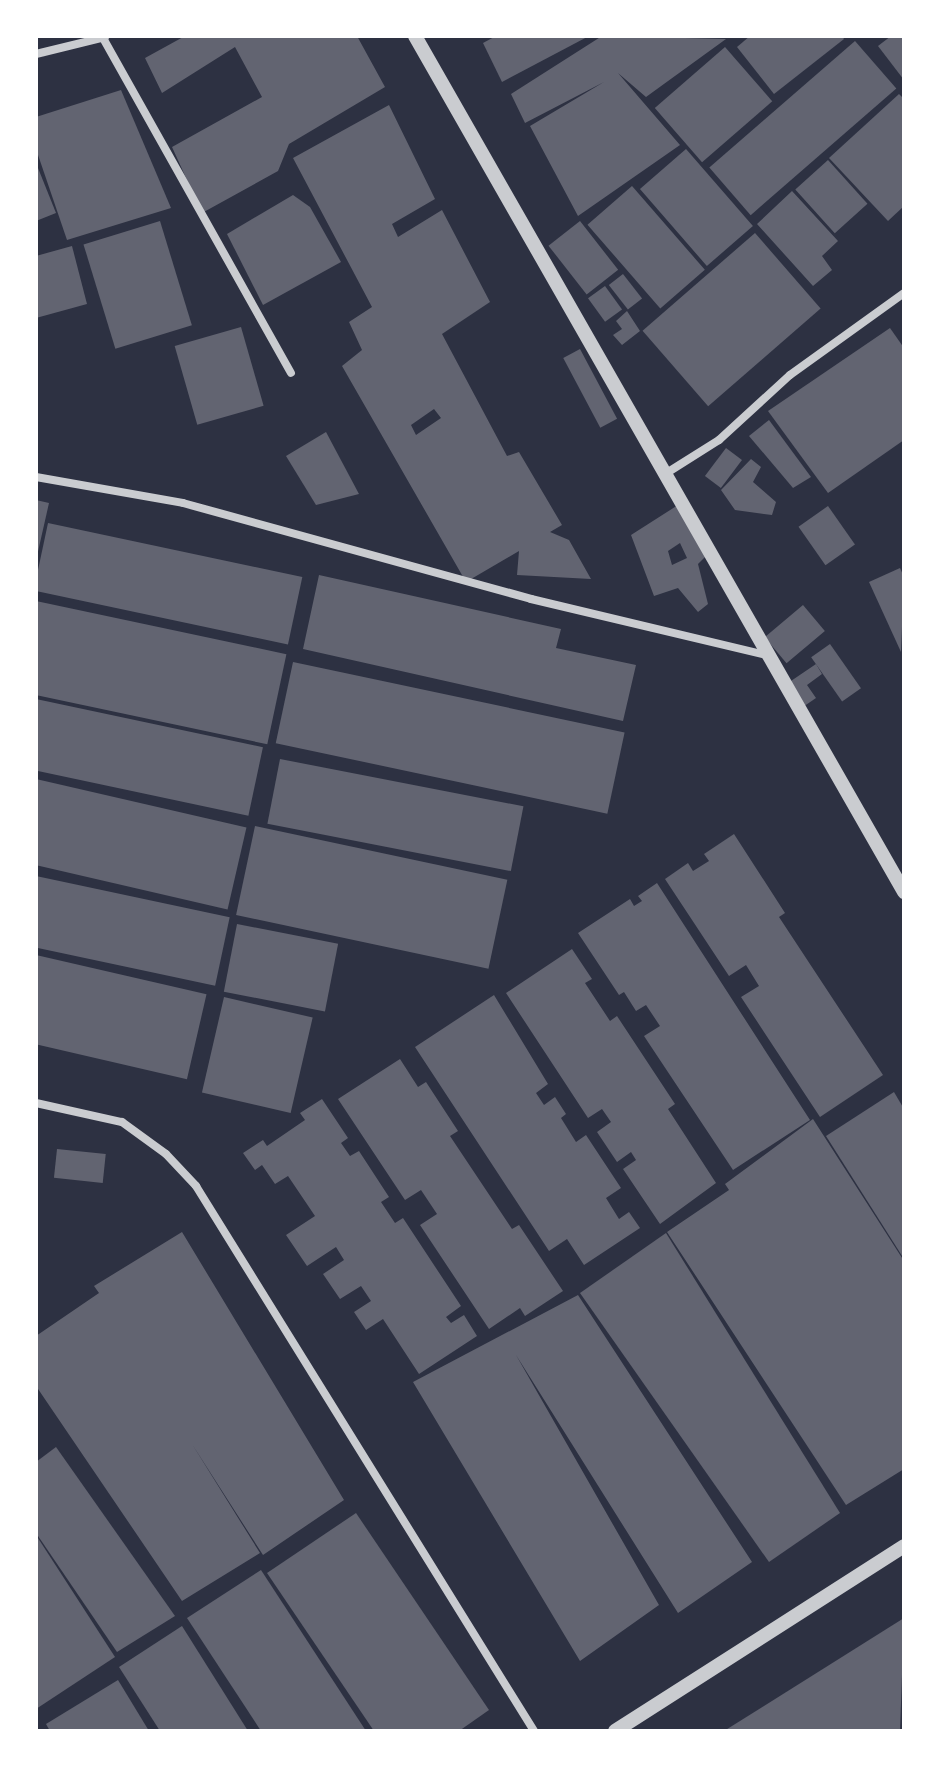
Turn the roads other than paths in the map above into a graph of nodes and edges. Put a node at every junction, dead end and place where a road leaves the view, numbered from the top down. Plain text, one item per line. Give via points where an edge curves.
1 (415, 36) edge
2 (105, 37) edge
3 (36, 54) edge
4 (904, 293) edge
5 (291, 373) dead end
6 (665, 474) junction
7 (36, 477) edge
8 (766, 655) junction
9 (904, 892) edge
10 (36, 1103) edge
11 (904, 1546) edge
12 (534, 1731) edge
13 (615, 1731) edge

1 - 6 street
2 - 3 street
2 - 5 street
4 - 6 street via 790,375 719,440
6 - 8 street
7 - 8 street via 183,503 505,592
8 - 9 street via 836,767
10 - 12 street via 122,1122 166,1154 196,1186
11 - 13 street

